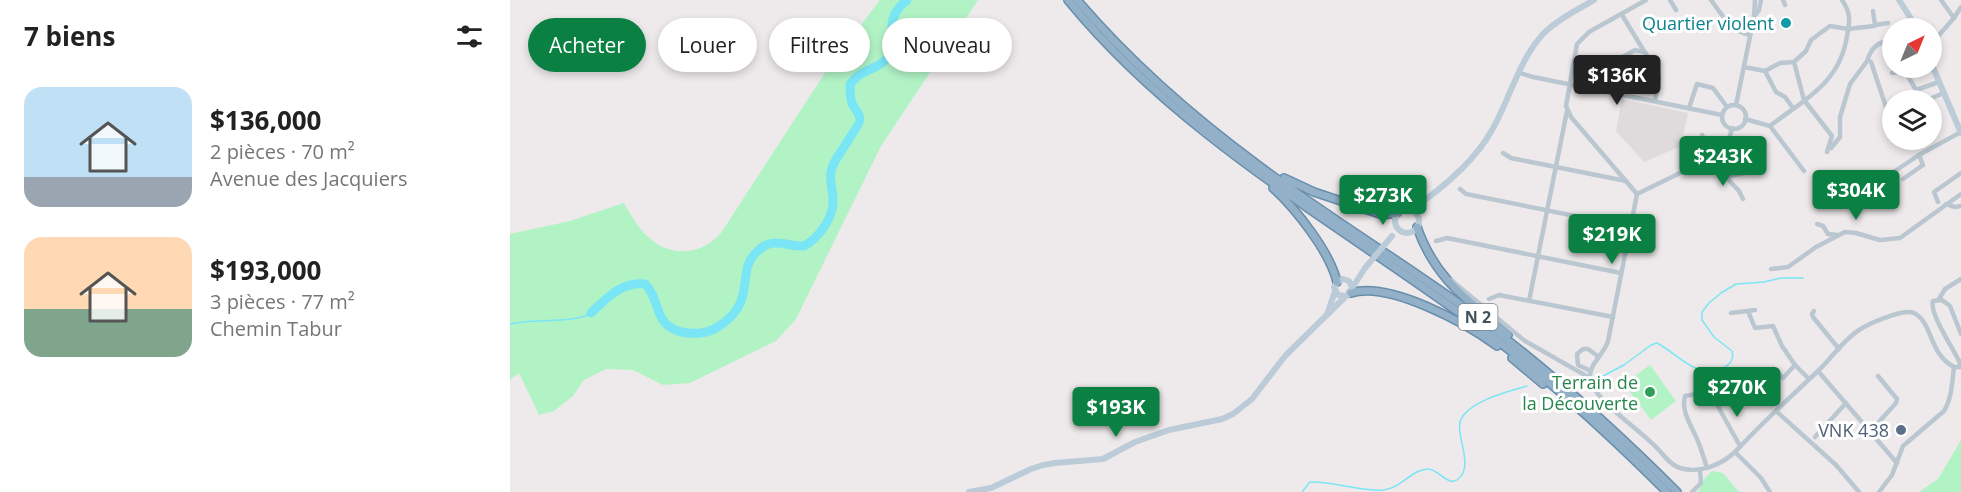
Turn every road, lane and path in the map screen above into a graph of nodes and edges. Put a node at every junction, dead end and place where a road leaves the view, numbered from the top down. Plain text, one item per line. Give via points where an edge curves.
1 (1068, 0) edge
2 (1077, 0) edge
3 (1594, 0) edge
4 (1646, 0) edge
5 (1670, 0) edge
6 (1711, 0) edge
7 (1755, 0) edge
8 (1761, 0) edge
9 (1842, 0) edge
10 (1899, 0) edge
11 (1941, 0) edge
12 (1961, 7) edge
13 (1676, 10) dead end
14 (1873, 11) dead end
15 (1622, 15) junction
16 (1754, 16) junction
17 (1911, 18) edge
18 (1954, 18) junction
19 (1882, 24) edge
20 (1875, 25) junction
21 (1848, 29) junction
22 (1942, 32) edge
23 (1750, 34) junction
24 (1882, 43) edge
25 (1645, 52) junction
26 (1867, 61) junction
27 (1794, 62) junction
28 (1744, 67) junction
29 (1765, 71) junction
30 (1520, 72) junction
31 (1909, 78) edge
32 (1937, 78) edge
33 (1939, 82) junction
34 (1569, 84) junction
35 (1600, 91) junction
36 (1944, 93) joint
37 (1882, 95) edge
38 (1804, 100) junction
39 (1655, 101) junction
40 (1736, 105) junction
41 (1727, 107) junction
42 (1689, 108) junction
43 (1793, 108) junction
44 (1567, 111) junction
45 (1722, 115) junction
46 (1745, 119) junction
47 (1770, 126) junction
48 (1732, 128) junction
49 (1961, 132) edge
50 (1702, 135) dead end
51 (1503, 153) dead end
52 (1758, 155) dead end
53 (1919, 155) junction
54 (1711, 159) junction
55 (1556, 167) junction
56 (1713, 167) junction
57 (1258, 170) junction
58 (1804, 171) dead end
59 (1744, 173) dead end
60 (1961, 173) edge
61 (1726, 177) junction
62 (1886, 177) dead end
63 (1903, 179) dead end
64 (1626, 181) junction
65 (1460, 189) dead end
66 (1637, 194) junction
67 (1961, 194) edge
68 (1743, 199) dead end
69 (1938, 202) dead end
70 (1946, 204) junction
71 (1961, 206) edge
72 (1413, 211) junction
73 (1547, 212) junction
74 (1397, 213) junction
75 (1817, 224) dead end
76 (1417, 227) junction
77 (1630, 228) junction
78 (1398, 229) junction
79 (1838, 235) junction
80 (1436, 241) dead end
81 (1538, 255) junction
82 (1432, 262) junction
83 (1771, 269) dead end
84 (1622, 273) junction
85 (1359, 275) junction
86 (1345, 279) junction
87 (1961, 279) edge
88 (1337, 282) junction
89 (1335, 291) junction
90 (1349, 292) junction
91 (1489, 299) dead end
92 (1939, 299) junction
93 (1529, 301) junction
94 (1755, 310) dead end
95 (1748, 311) junction
96 (1814, 311) dead end
97 (1731, 313) dead end
98 (1326, 315) junction
99 (1613, 317) junction
100 (1961, 334) edge
101 (1839, 349) junction
102 (1599, 357) junction
103 (1538, 364) junction
104 (1795, 365) junction
105 (1954, 367) junction
106 (1774, 369) dead end
107 (1591, 371) junction
108 (1818, 371) junction
109 (1878, 376) dead end
110 (1590, 378) junction
111 (1809, 379) junction
112 (1704, 389) dead end
113 (1715, 401) dead end
114 (1846, 403) junction
115 (1776, 411) junction
116 (1869, 433) junction
117 (1815, 436) dead end
118 (1740, 446) junction
119 (1735, 452) junction
120 (1897, 463) junction
121 (1640, 465) junction
122 (1707, 468) junction
123 (1700, 470) junction
124 (1694, 491) edge
125 (969, 492) edge
126 (1667, 492) edge
127 (1677, 492) edge
128 (1770, 492) edge
129 (1859, 492) edge
130 (1879, 492) edge

1 - 57 highway, N 2 via 1162,96
2 - 57 highway, N 2 via 1168,92
3 - 30 main road via 1544,33
4 - 15 street
5 - 13 street
6 - 23 street via 1732,29
7 - 16 street
8 - 16 street
9 - 21 street via 1850,13
10 - 17 main road
11 - 18 street
12 - 18 street
14 - 20 street
15 - 25 street
15 - 34 street via 1580,40
16 - 23 street
18 - 22 street
19 - 20 street
20 - 21 street
21 - 27 street via 1828,27 1811,40
21 - 38 street via 1837,70
23 - 28 street
24 - 26 street via 1876,45
25 - 35 street via 1635,50 1610,64
25 - 39 street via 1659,77
26 - 37 street via 1870,60
26 - 38 street via 1850,84 1840,117 1840,137 1827,152 1832,136
27 - 29 street via 1780,63
27 - 38 street
28 - 29 street
28 - 40 street
29 - 43 street via 1776,92
30 - 34 street
30 - 72 main road via 1482,145
31 - 33 street via 1916,90
32 - 33 main road
33 - 36 main road
34 - 35 street
34 - 44 street
35 - 39 street
36 - 49 main road
38 - 43 street
39 - 42 street
40 - 41 street
40 - 46 street
41 - 42 street via 1713,88 1697,84
41 - 45 street
42 - 45 street
43 - 47 street
44 - 55 street
44 - 64 street
45 - 48 street via 1725,125
46 - 47 street
46 - 48 street via 1742,125
47 - 58 street
48 - 54 street via 1726,147
49 - 53 street
50 - 54 street
51 - 55 street
52 - 56 street
53 - 62 street
53 - 63 street via 1923,165
54 - 56 street
54 - 66 street
55 - 64 street
55 - 73 street
56 - 61 street
57 - 74 highway via 1275,172 1300,187 1383,215
57 - 88 highway via 1299,216
57 - 103 highway, N 2 via 1426,280
57 - 121 highway, N 2 via 1478,326 1546,380
59 - 61 street
60 - 69 street via 1934,192
61 - 68 street
64 - 66 street
65 - 73 street via 1466,194
66 - 77 street
67 - 70 street
70 - 71 street
70 - 79 street via 1900,238 1880,240 1852,232
72 - 74 main road via 1404,209
72 - 76 main road
73 - 77 street
73 - 81 street
74 - 78 main road
75 - 79 street via 1823,225 1828,234
76 - 78 main road via 1411,232
76 - 82 highway
77 - 84 street
78 - 85 main road, bridge
79 - 83 street via 1788,267
80 - 81 street via 1447,237
81 - 84 street
81 - 93 street
82 - 103 highway
82 - 110 street via 1525,341
84 - 99 street
85 - 86 main road
85 - 90 main road
86 - 88 main road
86 - 90 main road via 1351,283
87 - 92 street
88 - 89 main road
89 - 90 main road via 1338,295
89 - 98 main road
90 - 98 main road
90 - 121 highway via 1393,296 1430,308 1474,330
91 - 93 street via 1499,295
92 - 100 street via 1950,306
92 - 105 street via 1932,305 1960,363 1960,367
93 - 99 street
94 - 95 street
95 - 97 street
95 - 104 street via 1755,328 1774,327
96 - 101 street via 1813,317
98 - 125 main road via 1285,356 1252,399 1233,414 1169,430 1103,459 1055,462 991,488
99 - 102 street
101 - 105 street via 1859,330 1909,311 1927,328 1938,354
101 - 108 street
102 - 107 street
102 - 107 street via 1588,349 1577,354 1578,364
103 - 127 highway, N 2
104 - 106 street via 1783,378
104 - 111 street
105 - 120 street via 1947,406 1903,446
107 - 110 street
108 - 111 street
108 - 114 street
109 - 116 street via 1897,399
110 - 123 street via 1599,395 1673,465
111 - 115 street
112 - 122 street via 1685,396 1684,401 1688,422
113 - 118 street
114 - 116 street
114 - 117 street
115 - 118 street
115 - 129 street via 1836,465
116 - 120 street
118 - 119 street
119 - 122 street
119 - 128 street
120 - 130 street
121 - 126 highway, N 2
122 - 123 street
123 - 124 street via 1701,483

